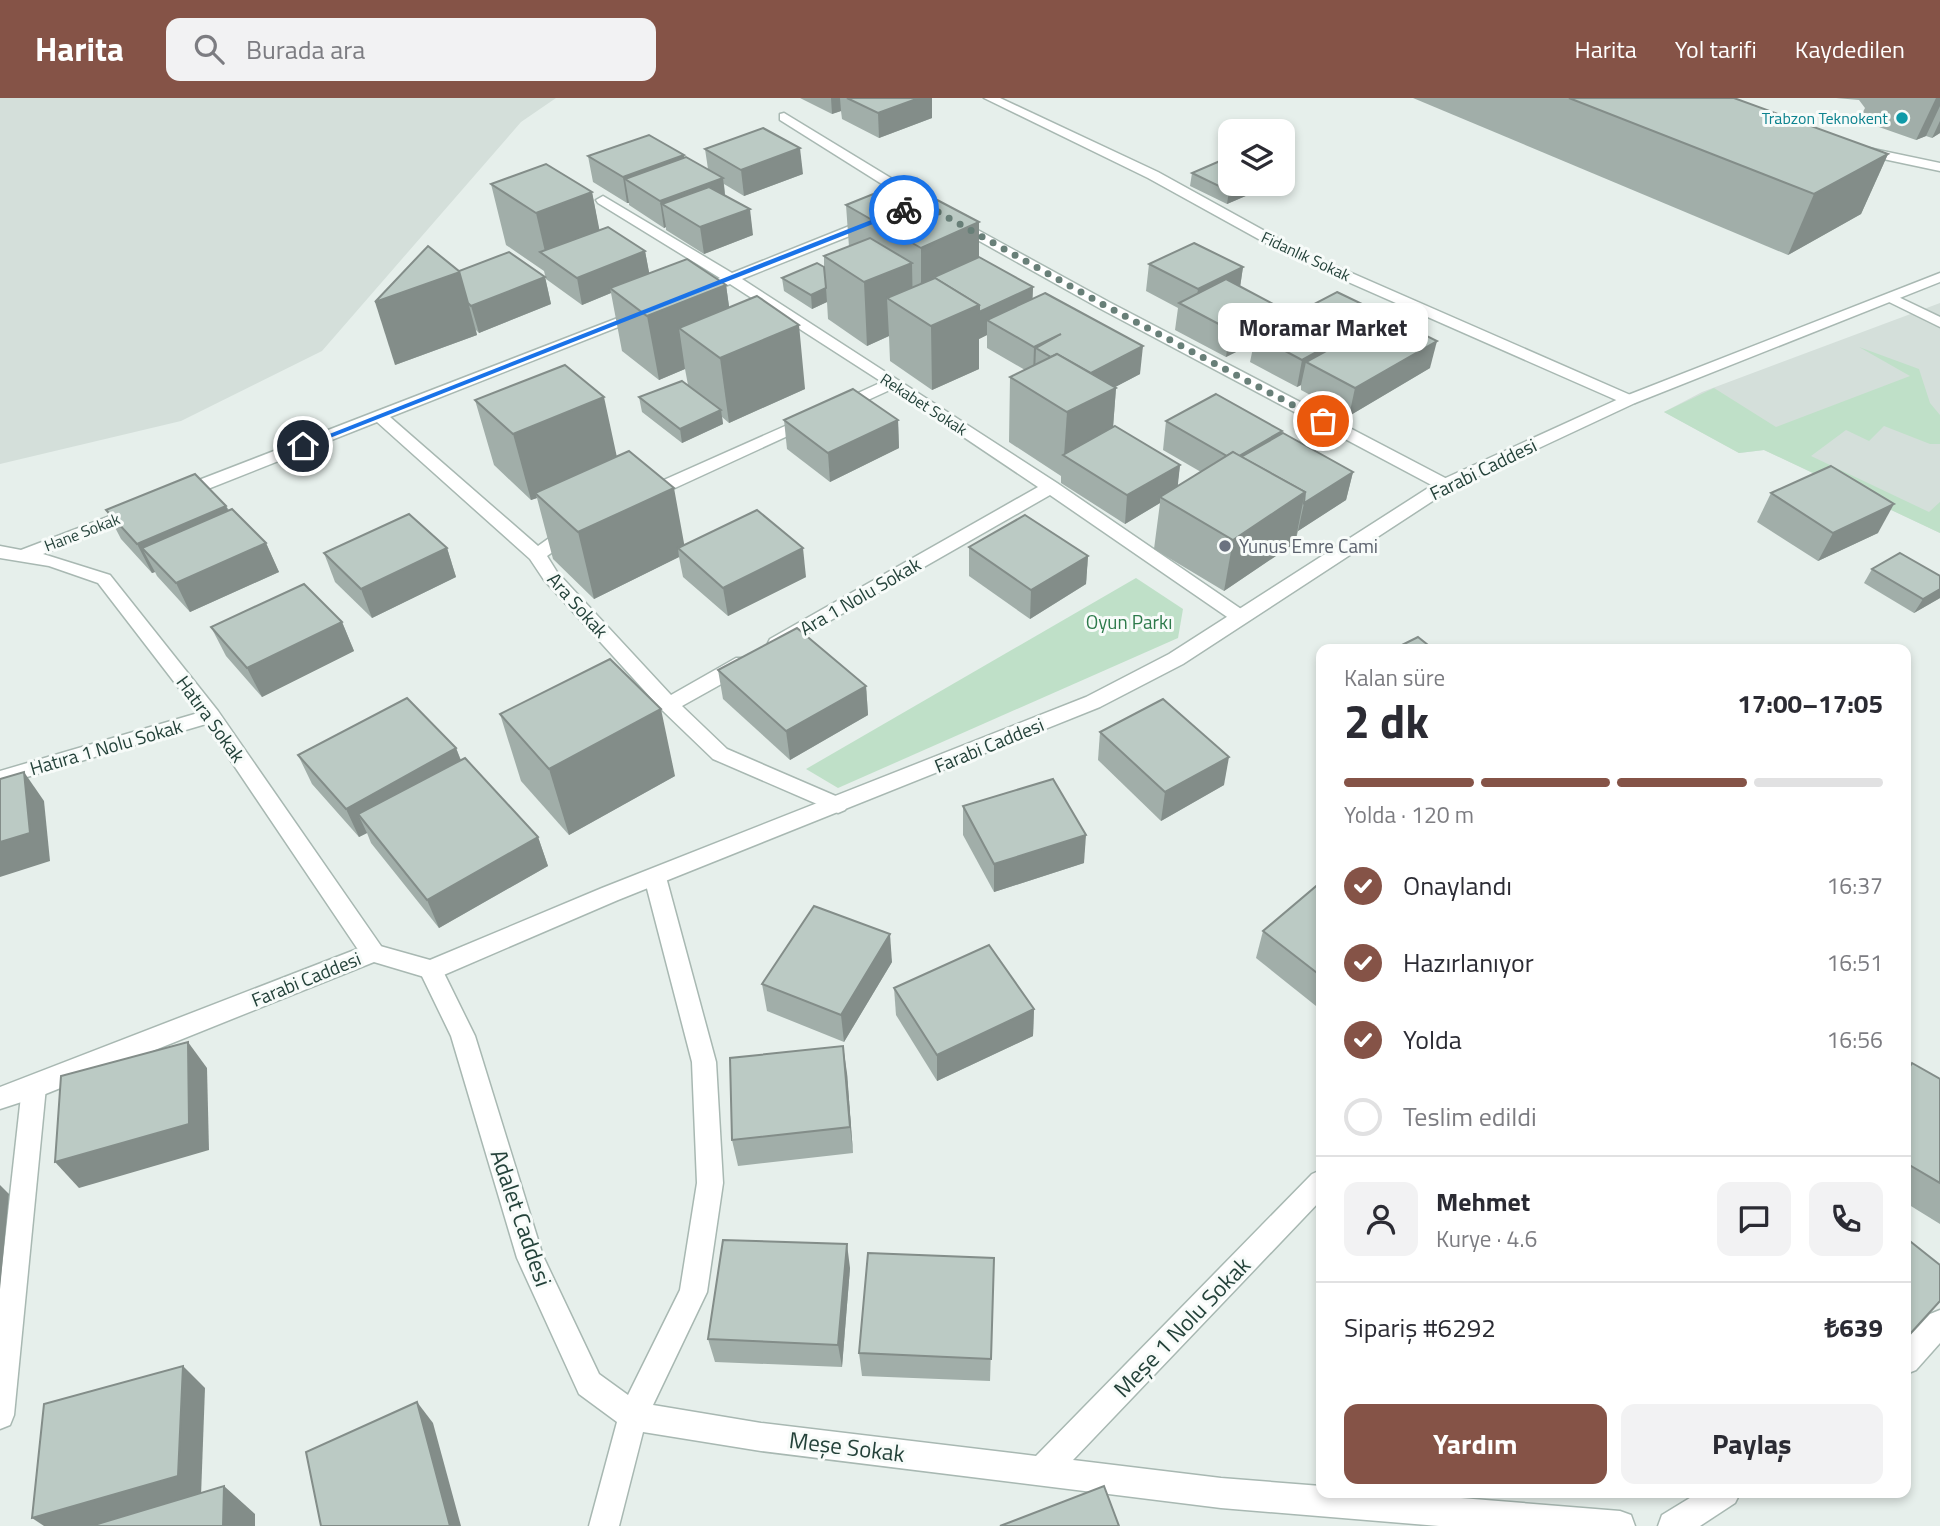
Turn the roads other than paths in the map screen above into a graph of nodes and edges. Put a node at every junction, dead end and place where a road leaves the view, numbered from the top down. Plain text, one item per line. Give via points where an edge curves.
1 (990, 98) edge
2 (784, 117) dead end
3 (1846, 147) edge
4 (1940, 167) edge
5 (603, 200) dead end
6 (934, 209) junction
7 (733, 278) junction
8 (1940, 278) edge
9 (682, 297) edge
10 (1890, 297) junction
11 (657, 307) edge
12 (1940, 323) edge
13 (893, 383) junction
14 (1629, 400) junction
15 (380, 416) junction
16 (1445, 485) junction
17 (1051, 488) junction
18 (626, 504) edge
19 (588, 522) edge
20 (0, 552) edge
21 (24, 555) junction
22 (537, 555) junction
23 (1240, 618) junction
24 (669, 705) junction
25 (211, 716) junction
26 (0, 778) edge
27 (838, 805) junction
28 (655, 877) junction
29 (373, 953) junction
30 (431, 970) junction
31 (34, 1087) junction
32 (0, 1098) edge
33 (1316, 1187) edge
34 (1940, 1323) edge
35 (1911, 1355) edge
36 (0, 1415) edge
37 (633, 1416) junction
38 (1041, 1472) junction
39 (1717, 1498) edge
40 (604, 1526) edge
41 (1620, 1526) edge
42 (1673, 1526) edge

1 - 14 street, Fidanlık Sokak via 1153,175 1294,254
2 - 6 street
3 - 4 street
5 - 7 street, Rekabet Sokak
6 - 7 street via 890,215
6 - 16 street via 1104,305
7 - 9 street
7 - 13 street, Rekabet Sokak
8 - 10 street, Farabi Caddesi
10 - 12 street
10 - 14 street, Farabi Caddesi
11 - 15 street, Hane Sokak
13 - 17 street, Rekabet Sokak
13 - 18 street
14 - 16 street, Farabi Caddesi
15 - 21 street, Hane Sokak
15 - 22 street
16 - 23 street, Farabi Caddesi
17 - 23 street, Rekabet Sokak
17 - 24 street, Ara 1 Nolu Sokak
19 - 22 street, Ara Sokak
20 - 21 street, Hatıra Sokak
21 - 25 street, Hatıra Sokak via 104,579
22 - 24 street, Ara Sokak via 550,576
23 - 27 street, Farabi Caddesi via 1176,659 1093,702
24 - 27 street, Ara Sokak via 720,754
25 - 26 street, Hatıra 1 Nolu Sokak
25 - 29 street, Hatıra Sokak
27 - 28 street, Farabi Caddesi
28 - 30 street, Farabi Caddesi
28 - 37 street via 704,1062 710,1183 693,1292
29 - 30 street, Farabi Caddesi
29 - 31 street, Farabi Caddesi
30 - 37 street, Adalet Caddesi via 463,1036 530,1258 589,1384
31 - 32 street, Farabi Caddesi
31 - 36 street
33 - 38 street, Meşe 1 Nolu Sokak
34 - 35 street
37 - 38 street, Meşe Sokak
37 - 40 street
38 - 41 street, Meşe Sokak via 1221,1493
39 - 42 street

